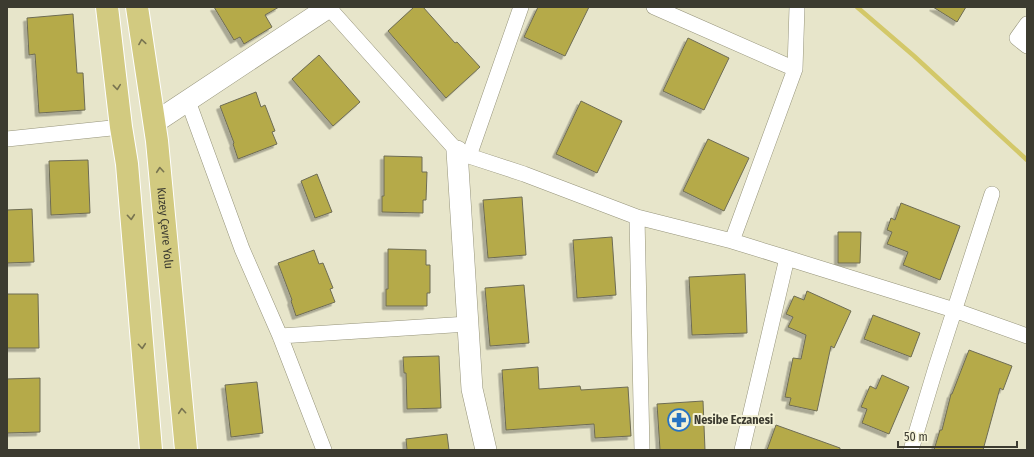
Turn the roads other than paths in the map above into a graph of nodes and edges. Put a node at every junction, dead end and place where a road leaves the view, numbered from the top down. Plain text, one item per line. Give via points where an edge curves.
1 (108, 7) edge
2 (136, 7) edge
3 (329, 7) edge
4 (521, 7) edge
5 (654, 7) edge
6 (797, 7) edge
7 (1027, 24) edge
8 (1027, 46) edge
9 (795, 68) junction
10 (188, 100) junction
11 (154, 123) junction
12 (121, 127) junction
13 (7, 139) edge
14 (463, 153) junction
15 (992, 194) dead end
16 (637, 217) junction
17 (732, 241) junction
18 (787, 258) junction
19 (954, 310) junction
20 (468, 324) junction
21 (280, 336) junction
22 (1027, 336) edge
23 (151, 450) edge
24 (186, 450) edge
25 (324, 450) edge
26 (486, 450) edge
27 (642, 450) edge
28 (742, 450) edge
29 (911, 450) edge

1 -> 12 main road
11 -> 2 main road, Kuzey Çevre Yolu
3 - 10 street
3 - 14 street
4 - 14 street
5 - 9 street
6 - 9 street
7 - 8 street via 1017,38
9 - 17 street
10 - 11 street
10 - 21 street via 242,249
24 -> 11 main road, Kuzey Çevre Yolu
12 - 13 street
12 -> 23 main road via 127,164
14 - 16 street
14 - 20 street
15 - 19 street
16 - 17 street
16 - 27 street
17 - 18 street
18 - 19 street
18 - 28 street
19 - 22 street
19 - 29 street
20 - 21 street
20 - 26 street via 472,388
21 - 25 street

